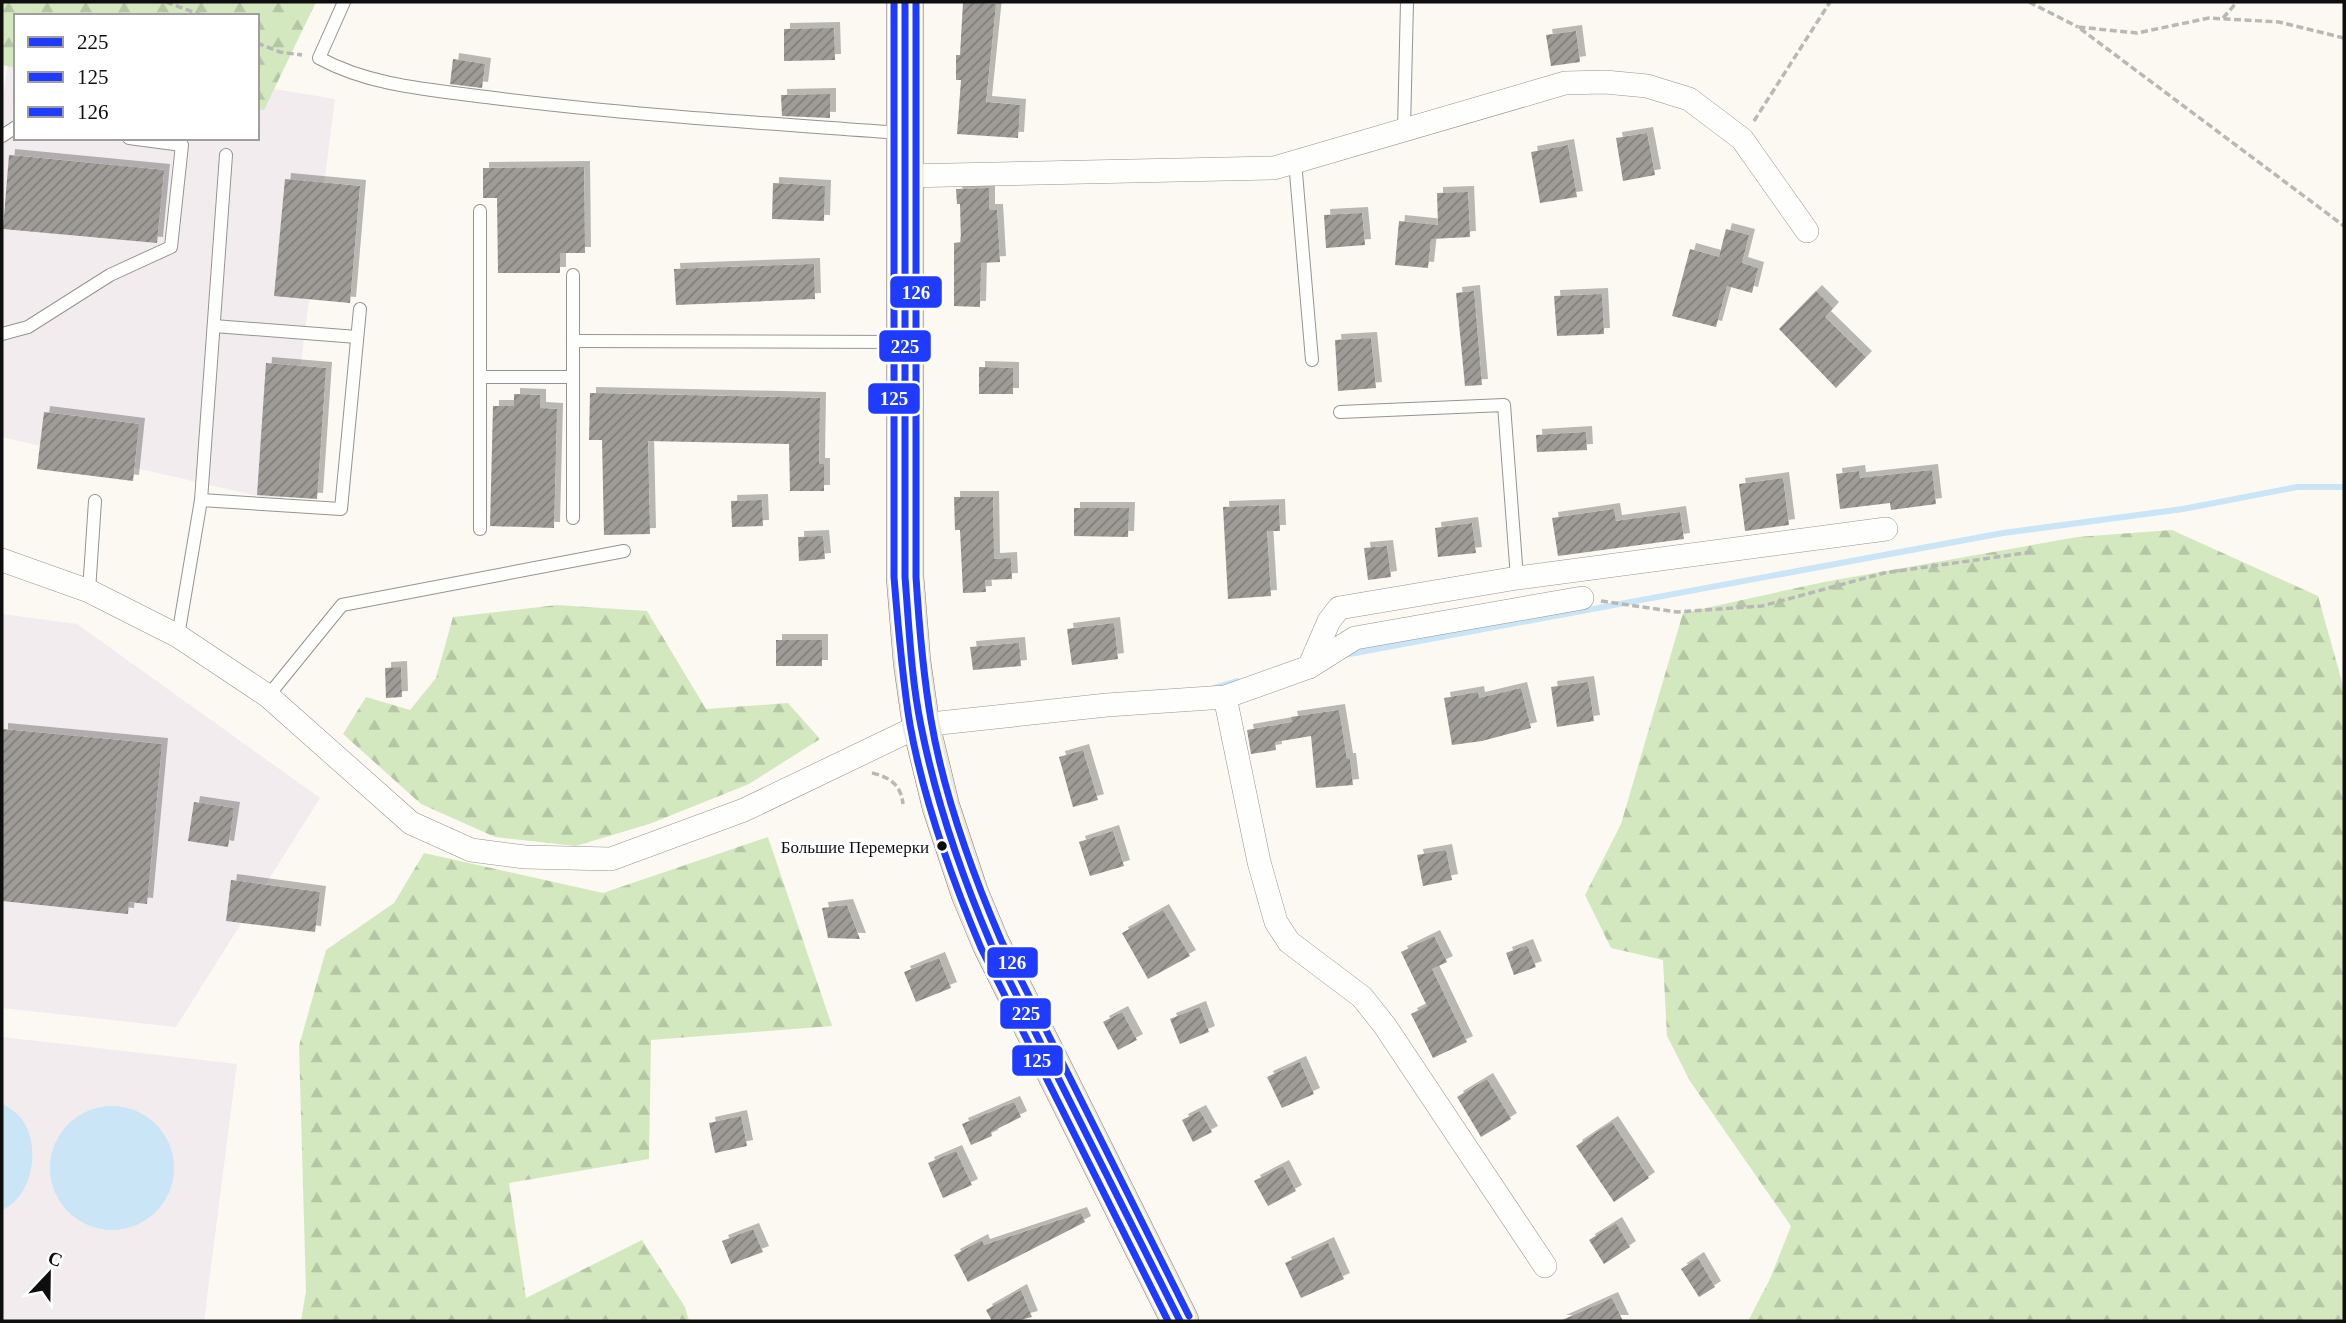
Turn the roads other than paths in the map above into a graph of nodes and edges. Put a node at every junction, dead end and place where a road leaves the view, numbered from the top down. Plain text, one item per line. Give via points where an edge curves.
1 (344, 2) edge
2 (905, 2) edge
3 (1407, 2) edge
4 (1404, 129) junction
5 (905, 133) junction
6 (144, 140) edge
7 (226, 155) dead end
8 (1295, 161) junction
9 (905, 176) junction
10 (480, 211) dead end
11 (1807, 232) dead end
12 (573, 275) dead end
13 (360, 309) dead end
14 (214, 326) junction
15 (2, 334) edge
16 (357, 337) junction
17 (573, 341) junction
18 (905, 342) junction
19 (1312, 360) dead end
20 (480, 377) junction
21 (573, 377) junction
22 (1340, 412) dead end
23 (201, 500) junction
24 (95, 501) dead end
25 (573, 517) dead end
26 (480, 529) dead end
27 (1886, 529) dead end
28 (624, 551) dead end
29 (2, 560) edge
30 (1517, 578) junction
31 (89, 591) junction
32 (1582, 598) road end
33 (178, 636) junction
34 (1309, 667) junction
35 (268, 696) junction
36 (1225, 697) junction
37 (922, 725) junction
38 (1545, 1266) dead end
39 (1180, 1321) edge

1 - 5 lane via 319,58 343,71 395,85 599,111
2 - 5 main road
3 - 4 lane
4 - 8 street
4 - 11 street via 1565,83 1647,86 1689,99 1742,139
5 - 9 main road
6 - 15 lane via 182,145 171,247 110,275 28,327
7 - 14 lane
8 - 9 street via 1274,168
8 - 19 lane
9 - 18 main road
10 - 20 lane
12 - 17 lane
13 - 16 lane
14 - 16 lane
14 - 23 lane
16 - 23 lane via 341,509
17 - 18 lane
17 - 21 lane
18 - 37 main road via 906,598
20 - 21 lane
20 - 26 lane
21 - 25 lane
22 - 30 lane via 1504,405
23 - 33 lane
24 - 31 lane
27 - 30 street
28 - 35 lane via 342,605
29 - 31 street
30 - 34 street via 1339,608
31 - 33 street
32 - 34 street via 1355,638
33 - 35 street
34 - 36 street
35 - 37 street via 411,823 471,850 525,857 611,859 744,810
36 - 37 street
36 - 38 street via 1258,862 1276,922 1289,942 1362,997 1385,1026
37 - 39 main road via 947,827 980,919

